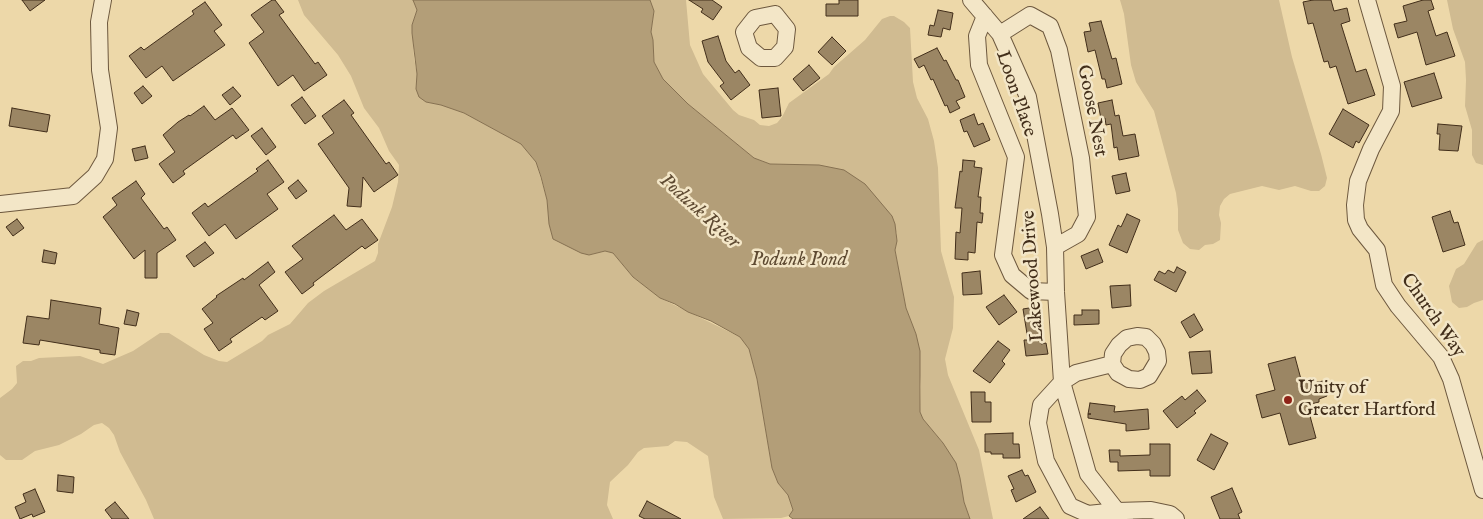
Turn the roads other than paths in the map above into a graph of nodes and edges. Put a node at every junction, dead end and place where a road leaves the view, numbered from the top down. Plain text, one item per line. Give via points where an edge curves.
1 (103, 0) edge
2 (971, 0) edge
3 (1367, 0) edge
4 (985, 16) junction
5 (1000, 34) junction
6 (1039, 152) junction
7 (1016, 157) junction
8 (0, 204) edge
9 (1055, 247) junction
10 (1056, 292) junction
11 (1112, 364) dead end
12 (1062, 382) junction
13 (1483, 490) edge
14 (1121, 515) edge
15 (1176, 519) edge

1 - 8 street via 99,22 100,70 109,128 105,159 94,176 73,196
2 - 4 street, Lakewood Drive
3 - 13 street, Church Way via 1392,86 1391,110 1358,181 1356,220 1377,250 1384,285 1441,357 1451,379
4 - 5 street, Lakewood Drive
4 - 7 street, Loon Place via 977,36 979,65
5 - 6 street, Lakewood Drive via 1028,97
5 - 9 street, Goose Nest via 1030,15 1050,26 1059,50 1081,158 1087,217 1078,234
6 - 7 street, Loon Place
6 - 9 street, Lakewood Drive
7 - 10 street, Loon Place via 1003,254 1012,275 1031,291
9 - 10 street, Lakewood Drive
10 - 12 street, Lakewood Drive
11 - 12 street via 1076,373
12 - 14 street, Lakewood Drive via 1088,474
12 - 14 street via 1041,405 1038,423 1046,461 1070,506 1088,514
14 - 15 street via 1151,510 1170,514

